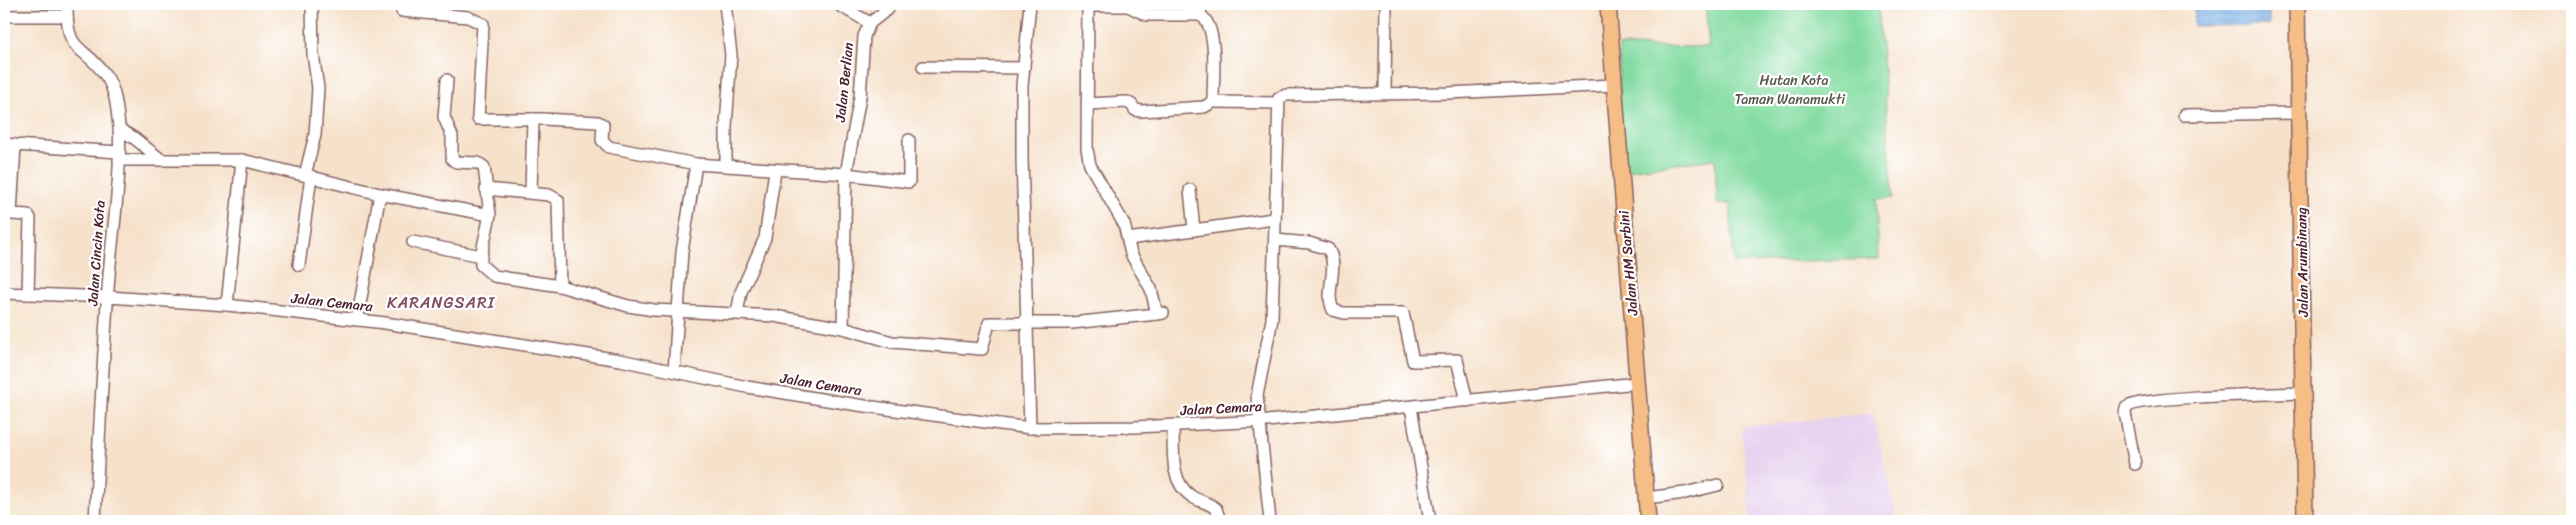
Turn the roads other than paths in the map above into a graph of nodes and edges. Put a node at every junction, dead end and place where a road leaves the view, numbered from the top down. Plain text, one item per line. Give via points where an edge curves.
1 (67, 4) edge
2 (312, 4) edge
3 (400, 4) edge
4 (725, 4) edge
5 (837, 4) edge
6 (890, 4) edge
7 (1030, 4) edge
8 (1386, 4) edge
9 (1608, 4) edge
10 (2297, 4) edge
11 (1088, 5) edge
12 (1200, 9) edge
13 (4, 16) edge
14 (67, 16) junction
15 (870, 23) junction
16 (923, 67) dead end
17 (1024, 68) junction
18 (447, 80) dead end
19 (1614, 85) junction
20 (1386, 93) junction
21 (1215, 101) junction
22 (1278, 103) junction
23 (1087, 104) junction
24 (2300, 113) junction
25 (2184, 115) dead end
26 (533, 119) junction
27 (119, 129) junction
28 (909, 140) dead end
29 (9, 144) edge
30 (119, 156) junction
31 (159, 158) junction
32 (242, 160) junction
33 (696, 164) junction
34 (726, 165) junction
35 (775, 171) junction
36 (846, 174) junction
37 (308, 176) junction
38 (486, 189) junction
39 (1190, 190) dead end
40 (531, 193) junction
41 (380, 194) junction
42 (8, 213) edge
43 (490, 215) junction
44 (1274, 219) junction
45 (1194, 230) junction
46 (1128, 239) junction
47 (1275, 240) junction
48 (413, 242) dead end
49 (481, 256) junction
50 (299, 265) dead end
51 (560, 286) junction
52 (4, 293) edge
53 (28, 294) junction
54 (108, 297) junction
55 (226, 305) junction
56 (677, 310) junction
57 (737, 313) junction
58 (357, 320) junction
59 (1027, 323) junction
60 (843, 328) junction
61 (674, 371) junction
62 (1637, 383) junction
63 (2305, 393) junction
64 (1466, 402) junction
65 (1411, 408) junction
66 (1259, 421) junction
67 (1173, 426) junction
68 (1030, 428) junction
69 (2135, 464) dead end
70 (1718, 485) dead end
71 (1646, 498) junction
72 (95, 521) edge
73 (1220, 521) edge
74 (1270, 521) edge
75 (1430, 521) edge
76 (1648, 521) edge
77 (2305, 521) edge

1 - 14 street, Jalan Cincin Kota
2 - 37 street via 313,54 318,88
3 - 26 street via 402,11 468,17 483,24 478,119
4 - 34 street via 731,55
5 - 15 street
6 - 15 street
7 - 17 street
8 - 20 street
9 - 19 main road, Jalan HM Sarbini
10 - 24 main road, Jalan Arumbinang
11 - 12 street via 1128,6 1147,15
11 - 23 street
12 - 21 street via 1211,30
13 - 14 street
14 - 27 street, Jalan Cincin Kota via 68,32 74,45 105,75 112,89
15 - 36 street, Jalan Berlian via 864,36 860,97
16 - 17 street
17 - 59 street via 1022,158
18 - 38 street via 444,117 452,136 452,159 482,164
19 - 20 street
19 - 62 main road, Jalan HM Sarbini
20 - 22 street via 1286,95 1281,96
21 - 22 street via 1219,104
21 - 23 street via 1204,107 1141,111 1127,102
22 - 44 street
23 - 46 street via 1090,165 1120,215
24 - 25 street
24 - 63 main road, Jalan Arumbinang
26 - 33 street via 598,122 603,125 602,140 609,147
26 - 40 street
27 - 30 street, Jalan Cincin Kota
27 - 31 street
28 - 36 street via 908,182
29 - 30 street
29 - 42 street
30 - 31 street
30 - 54 street, Jalan Cincin Kota
31 - 32 street
32 - 37 street
32 - 55 street
33 - 34 street
33 - 56 street via 682,252
34 - 35 street
35 - 36 street
35 - 57 street via 764,238 741,292
36 - 60 street, Jalan Berlian
37 - 41 street
37 - 50 street
38 - 40 street
38 - 43 street
39 - 45 street
40 - 51 street via 553,196 560,202
41 - 43 street
41 - 58 street
42 - 53 street via 30,216
43 - 49 street
44 - 45 street
44 - 47 street
45 - 46 street
46 - 59 street via 1137,267 1152,289 1161,313
47 - 64 street via 1309,243 1328,249 1332,260 1330,304 1333,310 1344,313 1403,313 1413,362 1457,360
47 - 66 street via 1272,320 1257,396
48 - 49 street
49 - 51 street via 481,264 494,276
51 - 56 street via 628,306
52 - 53 street, Jalan Cemara
53 - 54 street, Jalan Cemara
54 - 55 street, Jalan Cemara
54 - 72 street, Jalan Cincin Kota
55 - 58 street, Jalan Cemara
56 - 57 street
56 - 61 street
57 - 60 street
58 - 61 street, Jalan Cemara
59 - 60 street via 989,323 982,349 892,342
59 - 68 street
61 - 68 street, Jalan Cemara via 858,405
62 - 64 street, Jalan Cemara
62 - 71 main road, Jalan HM Sarbini
63 - 69 street via 2131,404 2125,413
63 - 77 main road, Jalan Arumbinang
64 - 65 street, Jalan Cemara
65 - 66 street, Jalan Cemara
65 - 75 street
66 - 67 street, Jalan Cemara
66 - 74 street
67 - 68 street, Jalan Cemara
67 - 73 street via 1175,470 1179,484 1193,497 1216,508
70 - 71 street
71 - 76 main road, Jalan HM Sarbini

